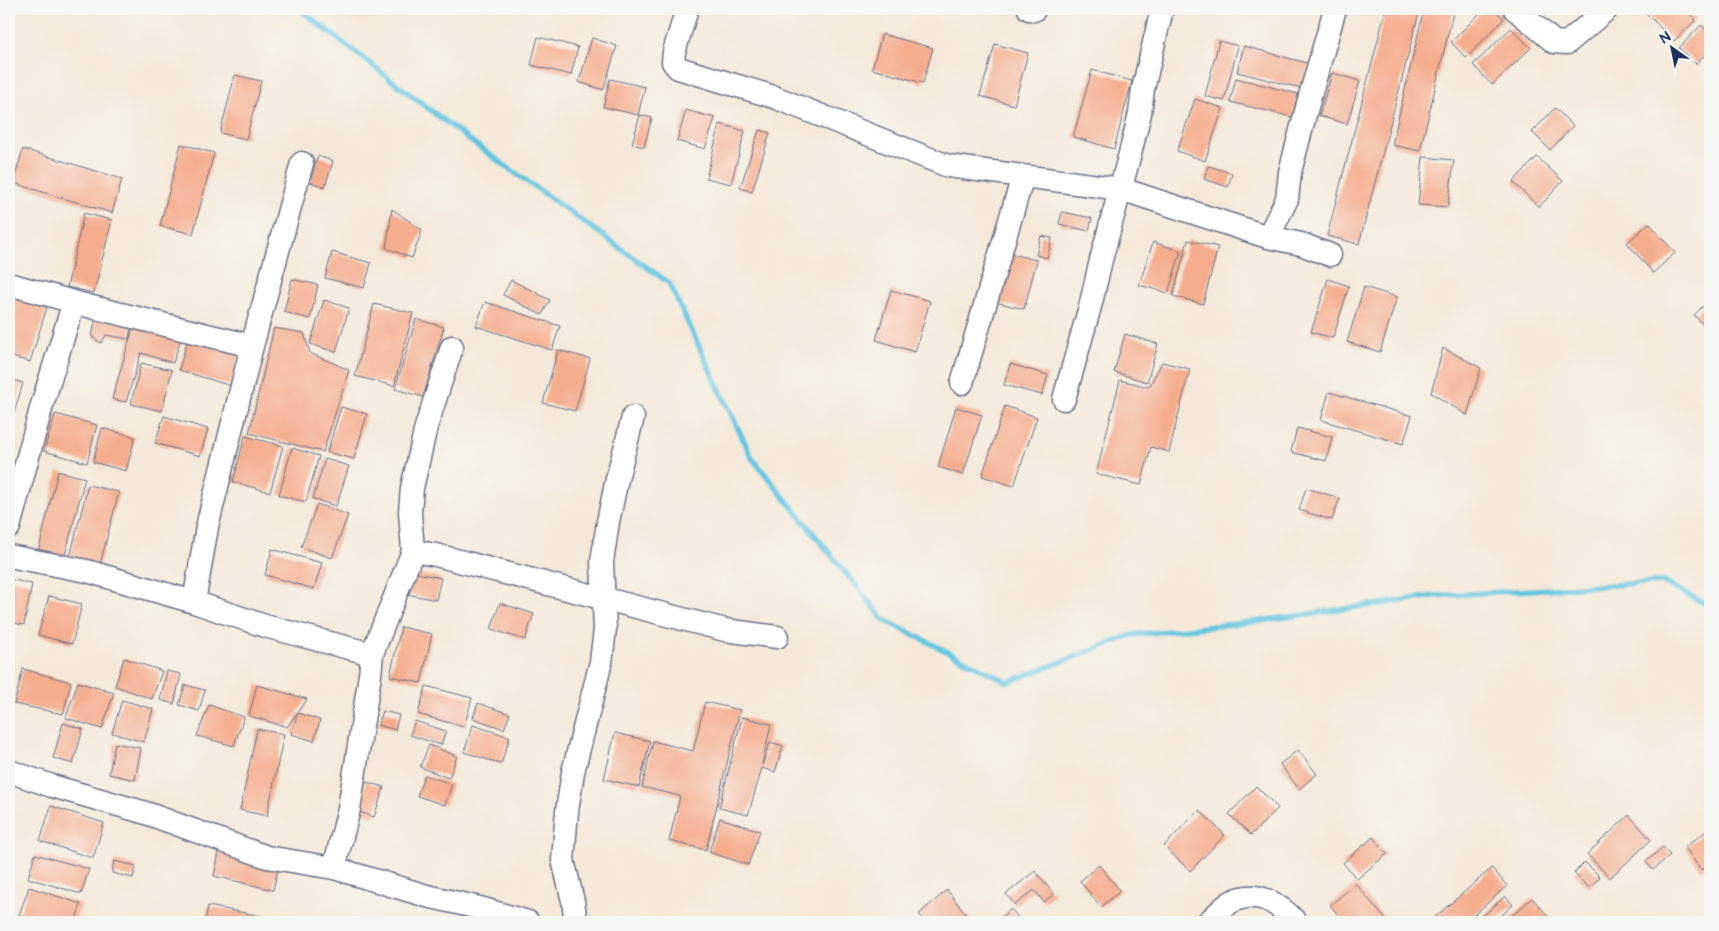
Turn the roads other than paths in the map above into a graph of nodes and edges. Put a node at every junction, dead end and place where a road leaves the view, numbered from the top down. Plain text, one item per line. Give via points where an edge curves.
1 (687, 9) edge
2 (1162, 9) edge
3 (1336, 9) edge
4 (1515, 9) edge
5 (1607, 9) edge
6 (302, 163) dead end
7 (1023, 176) junction
8 (1121, 189) junction
9 (1268, 237) junction
10 (1330, 255) dead end
11 (9, 284) edge
12 (74, 302) junction
13 (252, 346) junction
14 (452, 347) dead end
15 (962, 383) dead end
16 (1064, 399) dead end
17 (632, 417) dead end
18 (9, 527) edge
19 (412, 551) junction
20 (9, 556) edge
21 (604, 597) junction
22 (194, 602) junction
23 (777, 637) dead end
24 (372, 654) junction
25 (9, 771) edge
26 (334, 868) junction
27 (528, 922) edge
28 (576, 922) edge
29 (1208, 922) edge
30 (1296, 922) edge

1 - 7 street via 674,52 678,68 774,97 948,166
2 - 8 street
3 - 9 street via 1290,172 1287,199
4 - 5 street via 1554,42 1567,43
6 - 13 street
7 - 8 street
7 - 15 street
8 - 9 street
8 - 16 street
9 - 10 street
11 - 12 street
12 - 13 street
12 - 18 street
13 - 22 street via 207,527
14 - 19 street via 426,428 412,488
17 - 21 street via 608,522 602,562
19 - 21 street
19 - 24 street
20 - 22 street via 87,571
21 - 23 street via 725,630
21 - 28 street via 605,630 601,662 573,772 567,811 563,860
22 - 24 street via 265,626
24 - 26 street via 350,800
25 - 26 street via 146,813 267,857
26 - 27 street
29 - 30 street via 1231,902 1248,896 1266,898

